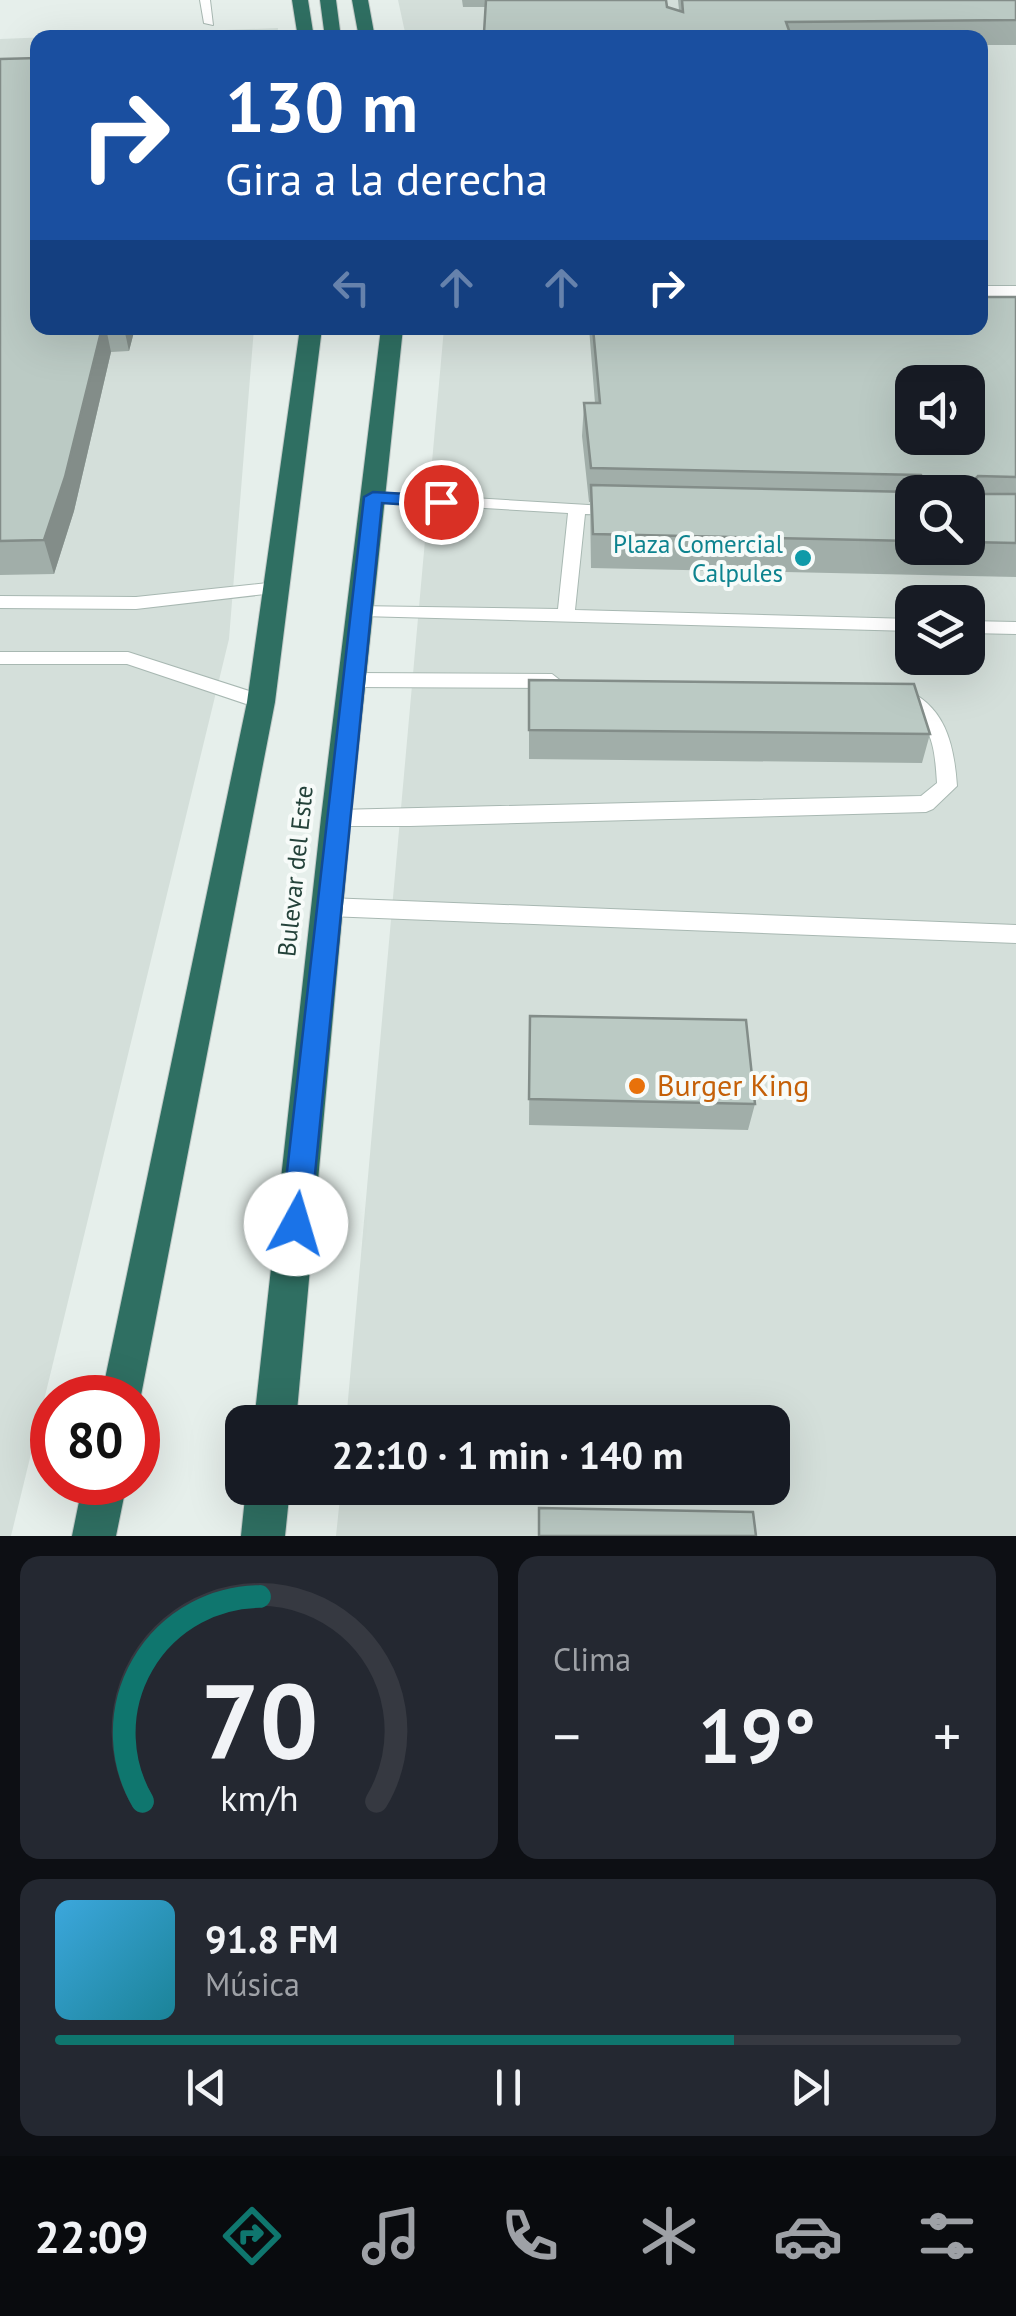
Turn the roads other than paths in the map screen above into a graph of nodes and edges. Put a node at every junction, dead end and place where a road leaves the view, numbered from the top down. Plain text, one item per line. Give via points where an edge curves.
1 (206, 0) edge
2 (300, 0) edge
3 (328, 0) edge
4 (360, 0) edge
5 (209, 24) dead end
6 (305, 30) edge
7 (332, 30) edge
8 (366, 30) edge
9 (988, 292) edge
10 (1016, 292) edge
11 (310, 335) edge
12 (391, 335) edge
13 (373, 497) junction
14 (577, 510) junction
15 (636, 511) edge
16 (277, 588) junction
17 (0, 602) edge
18 (360, 610) junction
19 (566, 614) junction
20 (895, 624) edge
21 (985, 627) edge
22 (1016, 628) edge
23 (0, 658) edge
24 (354, 680) junction
25 (574, 681) edge
26 (880, 686) edge
27 (260, 702) junction
28 (336, 818) junction
29 (328, 906) junction
30 (1016, 934) edge
31 (127, 1375) edge
32 (277, 1405) edge
33 (100, 1505) edge
34 (266, 1505) edge
35 (94, 1536) edge
36 (262, 1536) edge

1 - 5 lane
2 - 6 highway
3 - 7 highway
4 - 8 highway
9 - 10 street
11 - 16 highway
12 - 13 highway, Bulevar del Este
13 - 14 lane
13 - 18 highway, Bulevar del Este
14 - 15 lane
14 - 19 lane
16 - 17 lane via 136,603
16 - 27 highway
18 - 19 lane
18 - 24 highway, Bulevar del Este
19 - 20 lane
21 - 22 lane
23 - 27 lane via 128,658
24 - 25 lane
24 - 28 highway, Bulevar del Este
26 - 28 lane via 919,706 942,731 947,786 926,804
27 - 31 highway
28 - 29 highway, Bulevar del Este
29 - 30 lane
29 - 32 highway, Bulevar del Este
33 - 35 highway
34 - 36 highway

